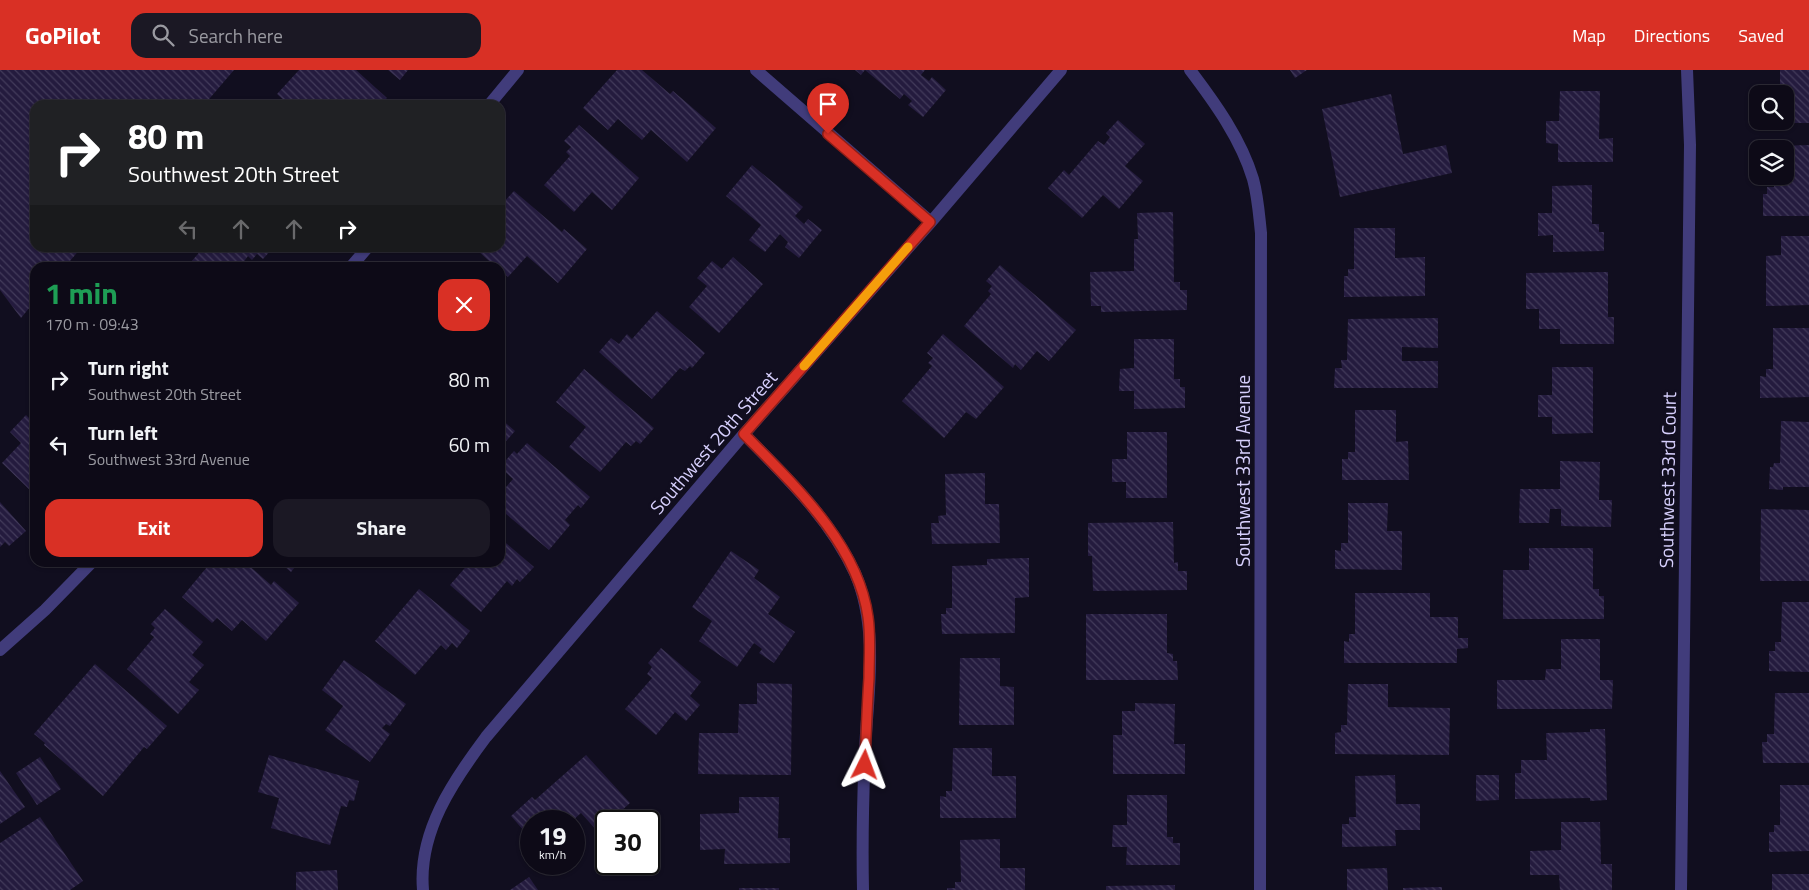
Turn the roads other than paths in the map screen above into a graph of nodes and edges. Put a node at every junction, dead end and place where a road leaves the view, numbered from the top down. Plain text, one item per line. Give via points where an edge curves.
1 (518, 70) edge
2 (756, 70) edge
3 (1061, 70) edge
4 (1190, 70) edge
5 (1687, 70) edge
6 (492, 100) edge
7 (930, 222) junction
8 (364, 252) edge
9 (355, 262) edge
10 (744, 434) junction
11 (87, 567) edge
12 (0, 650) edge
13 (423, 890) edge
14 (863, 890) edge
15 (1260, 890) edge
16 (1681, 890) edge

1 - 6 street
2 - 7 street
3 - 7 street, Southwest 20th Street
4 - 15 street, Southwest 33rd Avenue via 1233,134 1246,161 1253,180 1261,233
5 - 16 street, Southwest 33rd Court via 1690,145
7 - 10 street, Southwest 20th Street
8 - 9 street
10 - 13 street, Southwest 20th Street via 486,737 446,795 432,826
10 - 14 street via 827,525 847,558 864,597 870,645 863,802
11 - 12 street

